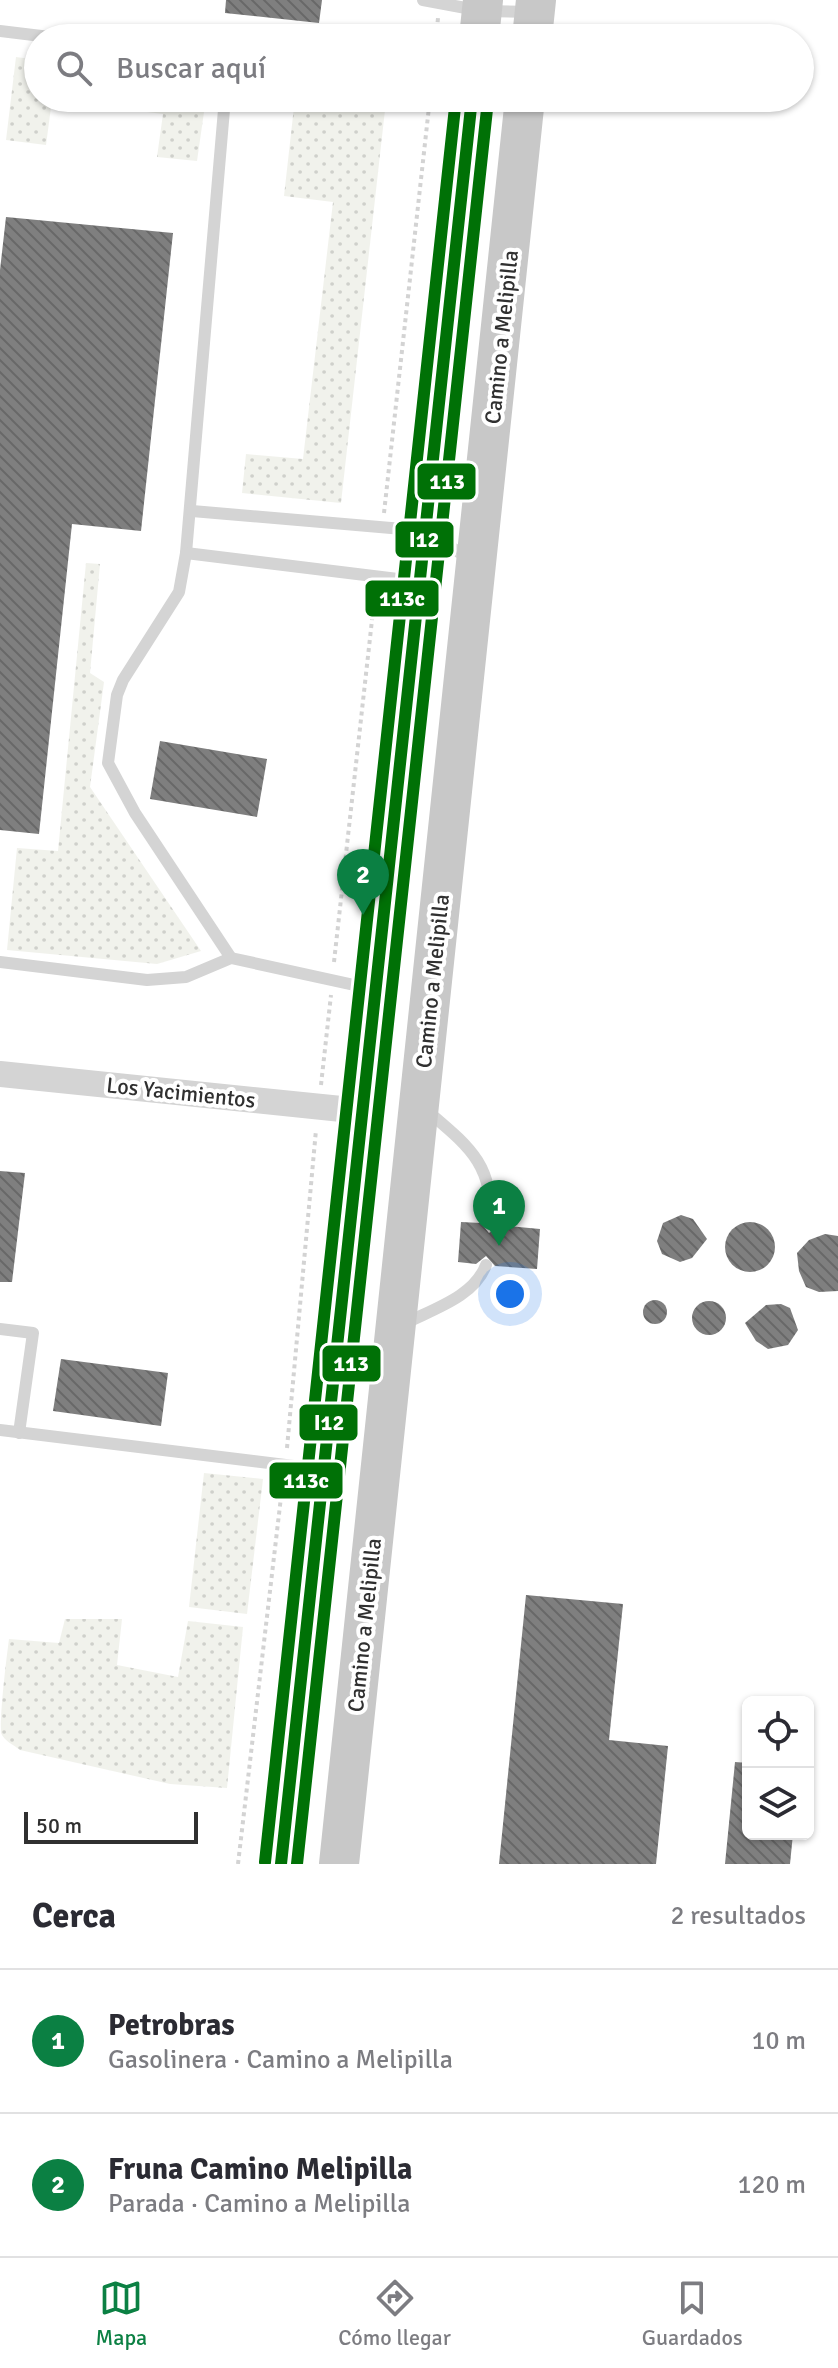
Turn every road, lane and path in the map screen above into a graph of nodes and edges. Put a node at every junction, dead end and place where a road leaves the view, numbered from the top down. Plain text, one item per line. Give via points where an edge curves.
1 (423, 0) edge
2 (481, 16) edge
3 (534, 17) edge
4 (0, 31) edge
5 (24, 34) edge
6 (224, 112) edge
7 (471, 112) edge
8 (524, 112) edge
9 (192, 511) junction
10 (426, 531) junction
11 (186, 553) junction
12 (477, 563) junction
13 (420, 582) junction
14 (231, 958) junction
15 (0, 962) edge
16 (375, 990) junction
17 (0, 1074) edge
18 (419, 1104) junction
19 (361, 1111) junction
20 (490, 1224) dead end
21 (486, 1265) dead end
22 (0, 1329) edge
23 (394, 1329) junction
24 (0, 1430) edge
25 (19, 1433) junction
26 (322, 1469) junction
27 (282, 1853) edge
28 (340, 1856) edge

1 - 2 lane
2 - 3 lane
4 - 5 lane
6 - 9 lane
7 - 10 main road
8 - 12 main road, Camino a Melipilla
9 - 10 lane
9 - 11 lane
10 - 12 lane
10 - 13 main road
11 - 13 lane
11 - 14 lane via 179,592 117,695 108,763
12 - 18 main road, Camino a Melipilla
13 - 16 main road
14 - 15 lane via 186,977 147,980
14 - 16 lane
16 - 19 main road
17 - 19 street, Los Yacimientos
18 - 20 lane via 480,1162 492,1199
18 - 23 main road, Camino a Melipilla
19 - 26 main road
21 - 23 lane via 466,1292
22 - 25 lane via 33,1333
23 - 28 main road, Camino a Melipilla
24 - 25 lane
25 - 26 lane
26 - 27 main road
27 - 28 main road

